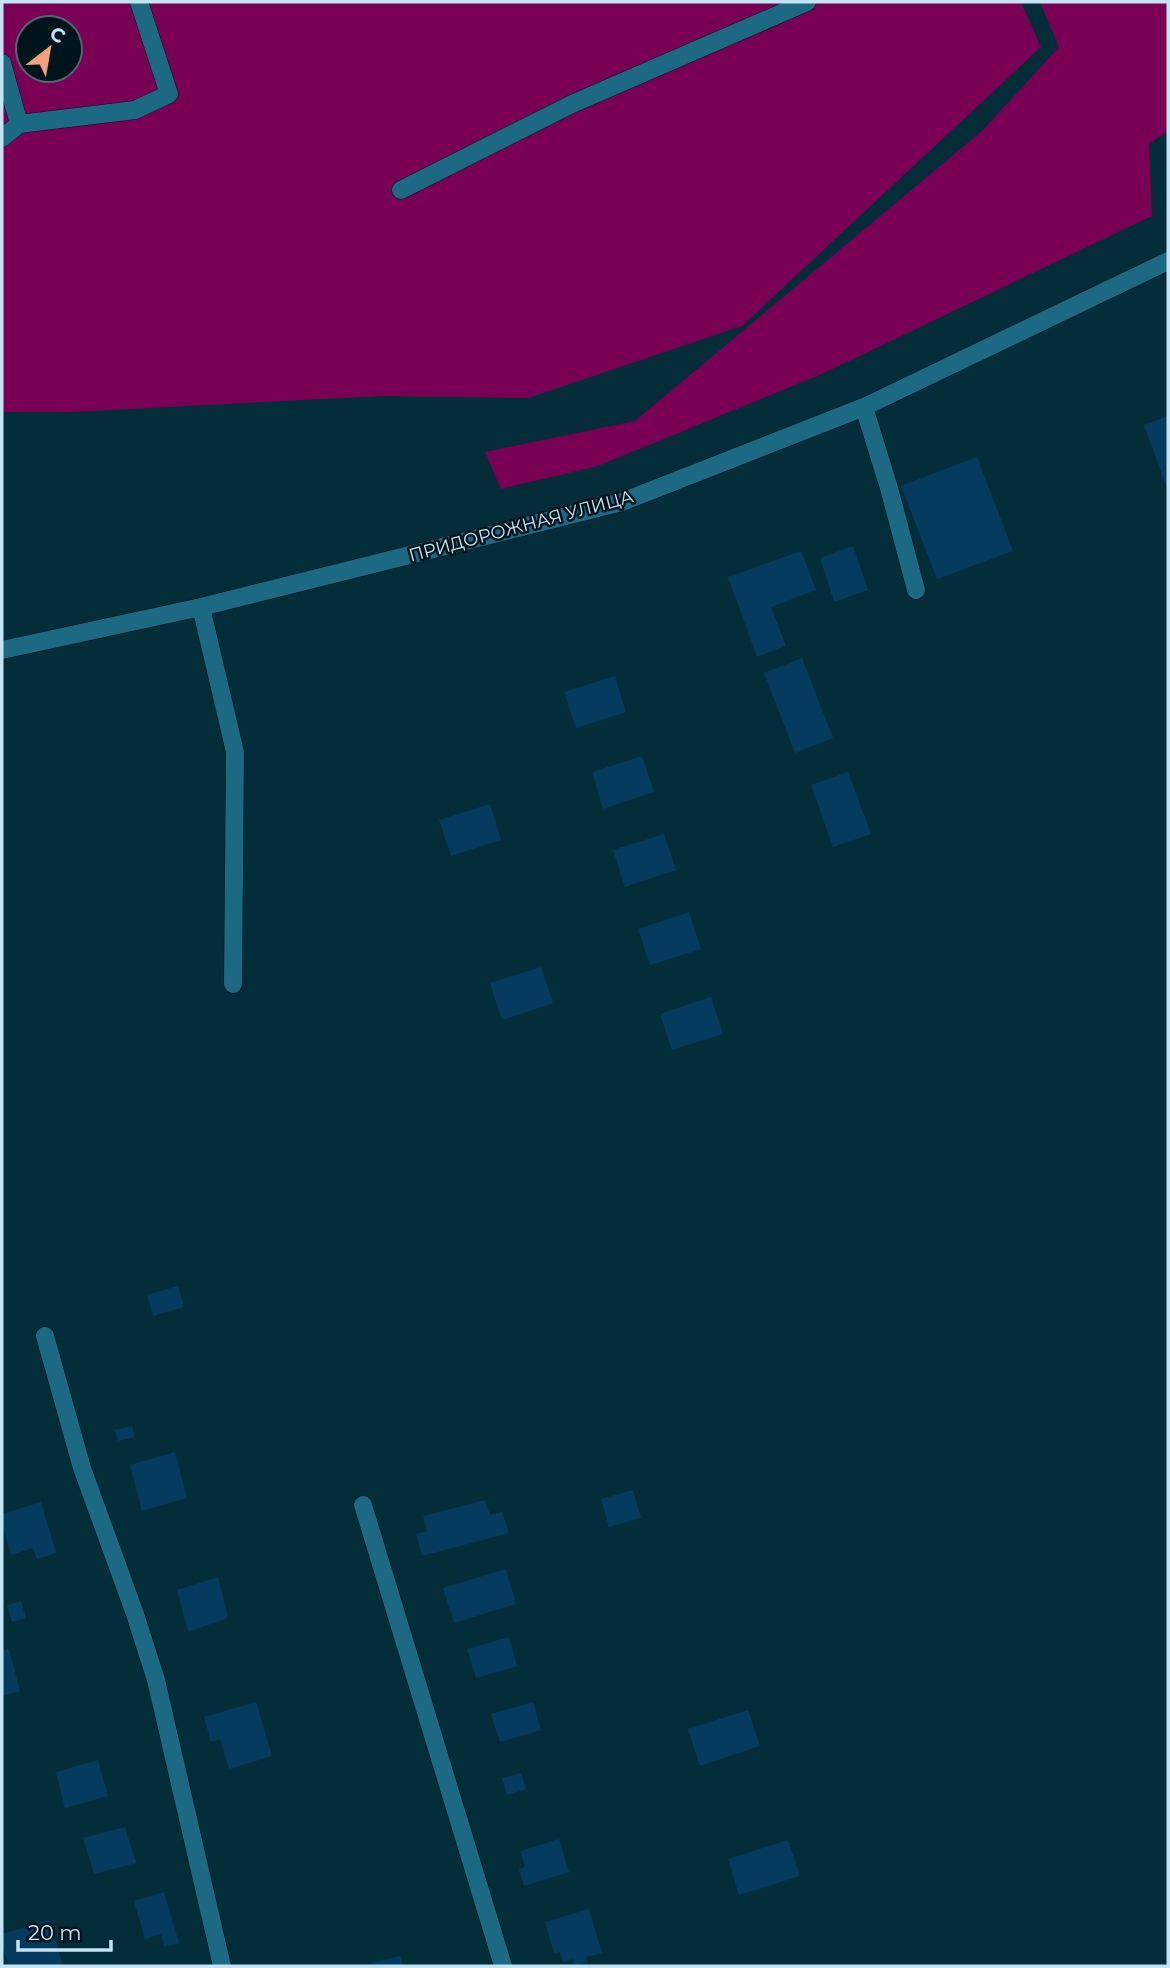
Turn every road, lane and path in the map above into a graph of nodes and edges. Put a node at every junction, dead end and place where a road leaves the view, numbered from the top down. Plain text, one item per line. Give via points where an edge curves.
1 (139, 2) edge
2 (807, 2) edge
3 (2, 63) edge
4 (19, 124) junction
5 (2, 138) edge
6 (401, 190) dead end
7 (1168, 261) edge
8 (864, 407) junction
9 (916, 590) dead end
10 (201, 607) junction
11 (2, 650) edge
12 (233, 984) dead end
13 (45, 1336) dead end
14 (363, 1505) dead end
15 (222, 1966) edge
16 (503, 1966) edge

1 - 4 street via 169,94 135,110
2 - 6 street via 572,104
3 - 4 street
4 - 5 street
7 - 8 street, ПРИДОРОЖНАЯ УЛИЦА
8 - 9 street
8 - 10 street, ПРИДОРОЖНАЯ УЛИЦА via 622,502
10 - 11 street, ПРИДОРОЖНАЯ УЛИЦА
10 - 12 street via 235,752
13 - 15 street via 82,1468 156,1680
14 - 16 street

